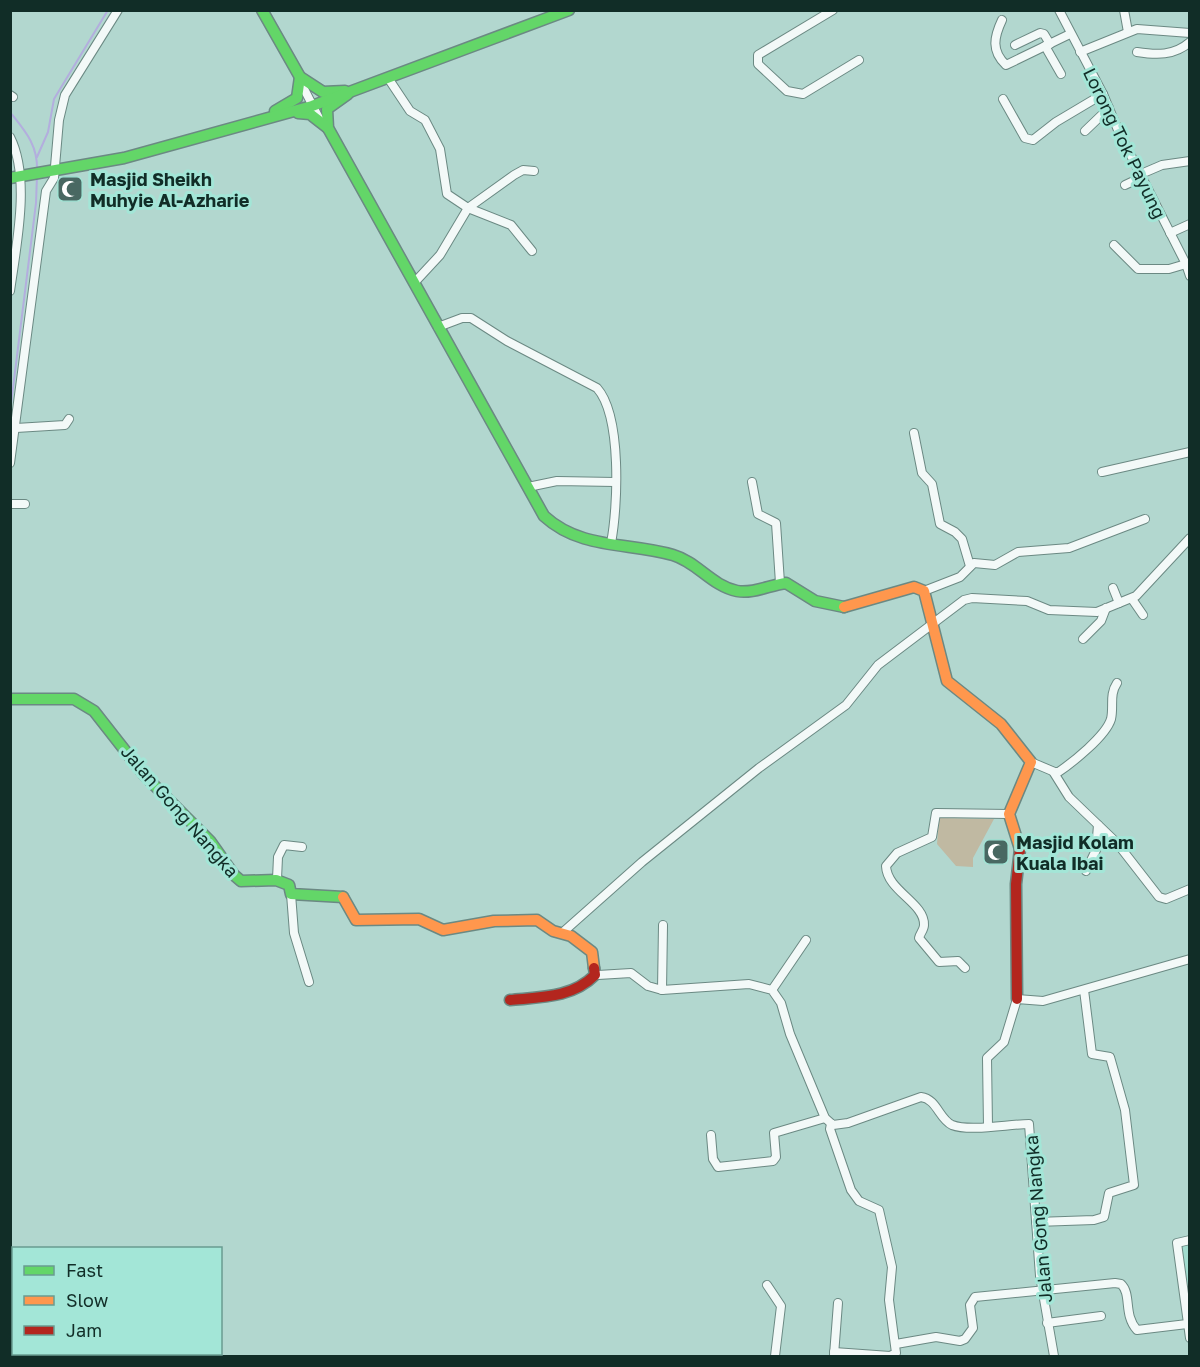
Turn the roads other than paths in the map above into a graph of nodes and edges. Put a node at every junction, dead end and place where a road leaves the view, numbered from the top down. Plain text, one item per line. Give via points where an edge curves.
1 (118, 10) edge
2 (262, 10) edge
3 (569, 10) edge
4 (833, 10) edge
5 (1059, 10) edge
6 (1124, 10) edge
7 (1002, 21) dead end
8 (1128, 32) junction
9 (1190, 33) edge
10 (1070, 34) junction
11 (1190, 42) edge
12 (1015, 45) dead end
13 (1048, 45) junction
14 (1080, 52) junction
15 (1137, 52) dead end
16 (859, 60) dead end
17 (1061, 74) dead end
18 (388, 78) junction
19 (301, 79) junction
20 (348, 92) junction
21 (1103, 94) junction
22 (1003, 99) dead end
23 (314, 103) junction
24 (1109, 108) junction
25 (275, 114) junction
26 (327, 126) junction
27 (1085, 131) dead end
28 (10, 137) edge
29 (1190, 161) edge
30 (534, 171) dead end
31 (51, 172) junction
32 (1142, 176) junction
33 (19, 177) edge
34 (1125, 185) dead end
35 (468, 208) junction
36 (1190, 224) edge
37 (1170, 233) junction
38 (1114, 245) dead end
39 (532, 251) dead end
40 (1186, 264) junction
41 (1190, 276) edge
42 (414, 283) junction
43 (10, 291) edge
44 (438, 327) junction
45 (69, 419) dead end
46 (16, 428) junction
47 (914, 433) dead end
48 (1190, 452) edge
49 (10, 463) edge
50 (1102, 472) dead end
51 (615, 482) junction
52 (752, 482) dead end
53 (528, 487) junction
54 (10, 504) edge
55 (25, 504) dead end
56 (1145, 519) dead end
57 (1190, 538) edge
58 (611, 543) junction
59 (970, 566) junction
60 (780, 584) junction
61 (1113, 588) dead end
62 (924, 591) junction
63 (1132, 599) junction
64 (1119, 603) junction
65 (1106, 608) junction
66 (1143, 615) dead end
67 (933, 625) junction
68 (1083, 639) dead end
69 (1117, 683) dead end
70 (10, 699) edge
71 (1031, 762) junction
72 (1054, 773) junction
73 (1009, 814) junction
74 (1098, 825) junction
75 (302, 848) dead end
76 (1086, 871) dead end
77 (277, 879) junction
78 (1190, 889) edge
79 (291, 894) junction
80 (663, 925) dead end
81 (562, 933) junction
82 (806, 940) dead end
83 (1190, 959) edge
84 (965, 968) dead end
85 (598, 975) junction
86 (309, 982) dead end
87 (662, 990) junction
88 (772, 990) junction
89 (1084, 990) junction
90 (1017, 999) junction
91 (510, 1000) dead end
92 (828, 1121) junction
93 (988, 1126) junction
94 (711, 1135) dead end
95 (1036, 1222) junction
96 (1190, 1240) edge
97 (767, 1285) dead end
98 (1043, 1293) junction
99 (838, 1302) dead end
100 (1101, 1316) dead end
101 (1047, 1323) junction
102 (1186, 1324) junction
103 (1190, 1338) edge
104 (896, 1344) junction
105 (834, 1354) edge
106 (775, 1356) edge
107 (1054, 1356) edge

1 - 31 street via 65,95
2 - 19 street
3 - 18 street
4 - 16 street via 758,54 758,64 787,91 803,94
5 - 10 street, Lorong Tok Payung
6 - 8 street
7 - 13 street via 994,43 1004,63 1015,62
8 - 9 street via 1153,29
8 - 14 street
10 - 13 street
10 - 14 street, Lorong Tok Payung
11 - 15 street via 1173,53
12 - 13 street via 1040,33
13 - 17 street
14 - 21 street, Lorong Tok Payung
18 - 20 street
18 - 35 street via 410,111 425,120 440,149 447,194
19 - 20 street via 323,92
19 - 23 street
19 - 25 street via 297,98
20 - 23 street
20 - 26 street via 327,109
21 - 22 street via 1033,140 1025,138
21 - 24 street, Lorong Tok Payung
23 - 25 street
23 - 26 street
24 - 27 street
24 - 32 street, Lorong Tok Payung
25 - 26 street via 306,113
25 - 31 street via 124,158
26 - 42 street
28 - 33 street
29 - 32 street via 1162,165
30 - 35 street via 523,170 514,175
31 - 33 street
31 - 46 street via 53,180 46,190
32 - 34 street
32 - 37 street, Lorong Tok Payung
33 - 43 street via 20,206
35 - 39 street via 511,225
35 - 42 street via 440,255
36 - 37 street
37 - 40 street, Lorong Tok Payung
38 - 40 street via 1138,269 1169,269
40 - 41 street, Lorong Tok Payung
42 - 44 street
44 - 51 street via 471,318 597,388 604,396 612,430
44 - 53 street
45 - 46 street via 65,425
46 - 49 street
47 - 59 street via 922,473 932,484 940,524 962,539
48 - 50 street
51 - 53 street via 557,481
51 - 58 street
52 - 60 street via 758,514 776,523
53 - 58 street via 544,516 557,529 582,539
54 - 55 street
56 - 59 street via 1069,548 1017,552 997,564
57 - 63 street
58 - 60 street via 681,558 733,591 756,591
59 - 62 street via 960,577
60 - 62 street via 792,584 815,601 842,607 904,589
61 - 64 street
62 - 67 street
63 - 64 street
63 - 66 street
64 - 65 street
65 - 67 street via 1090,612 1049,610 1027,601 970,598
65 - 68 street via 1101,621
67 - 71 street via 949,685 1000,724
67 - 81 street via 878,665 846,705 750,775
69 - 72 street via 1111,694 1113,707 1106,728 1080,756
70 - 77 street, Jalan Gong Nangka via 74,699 82,703 114,735 145,776 220,852 236,878 244,882
71 - 72 street
71 - 73 street
72 - 74 street via 1069,797
73 - 84 street via 936,813 932,837 897,853 886,866 892,883 923,917 919,938 932,955 939,962 958,961
73 - 90 street via 1020,849 1016,894
74 - 76 street via 1096,850
74 - 78 street via 1159,897 1166,899
75 - 77 street via 287,844 281,849
77 - 79 street via 289,885
79 - 81 street via 342,896 356,920 423,919 443,930 494,921 537,920
79 - 86 street via 294,933
80 - 87 street
81 - 85 street via 591,951
82 - 88 street
83 - 89 street
85 - 87 street via 631,973 648,986
85 - 91 street via 561,994
87 - 88 street via 749,984
88 - 92 street via 781,1003 790,1034
89 - 90 street via 1043,1001
89 - 95 street via 1092,1054 1110,1057 1125,1110 1134,1185 1109,1193 1104,1217
90 - 93 street via 1004,1042 987,1058
92 - 93 street, Jalan Gong Nangka via 848,1123 921,1097 932,1101 949,1123
92 - 94 street, Jalan Gong Nangka via 774,1133 773,1161 718,1167 713,1159
92 - 104 street via 851,1191 879,1210 892,1267 889,1300
93 - 95 street, Jalan Gong Nangka via 1029,1124
95 - 98 street, Jalan Gong Nangka
96 - 102 street via 1177,1244
97 - 106 street via 781,1306
98 - 101 street, Jalan Gong Nangka
98 - 102 street via 1121,1284 1126,1290 1128,1316 1137,1330
98 - 104 street via 975,1298 970,1305 973,1328 960,1341 936,1337
99 - 105 street
100 - 101 street
101 - 107 street, Jalan Gong Nangka
102 - 103 street
104 - 105 street via 896,1353 890,1356

